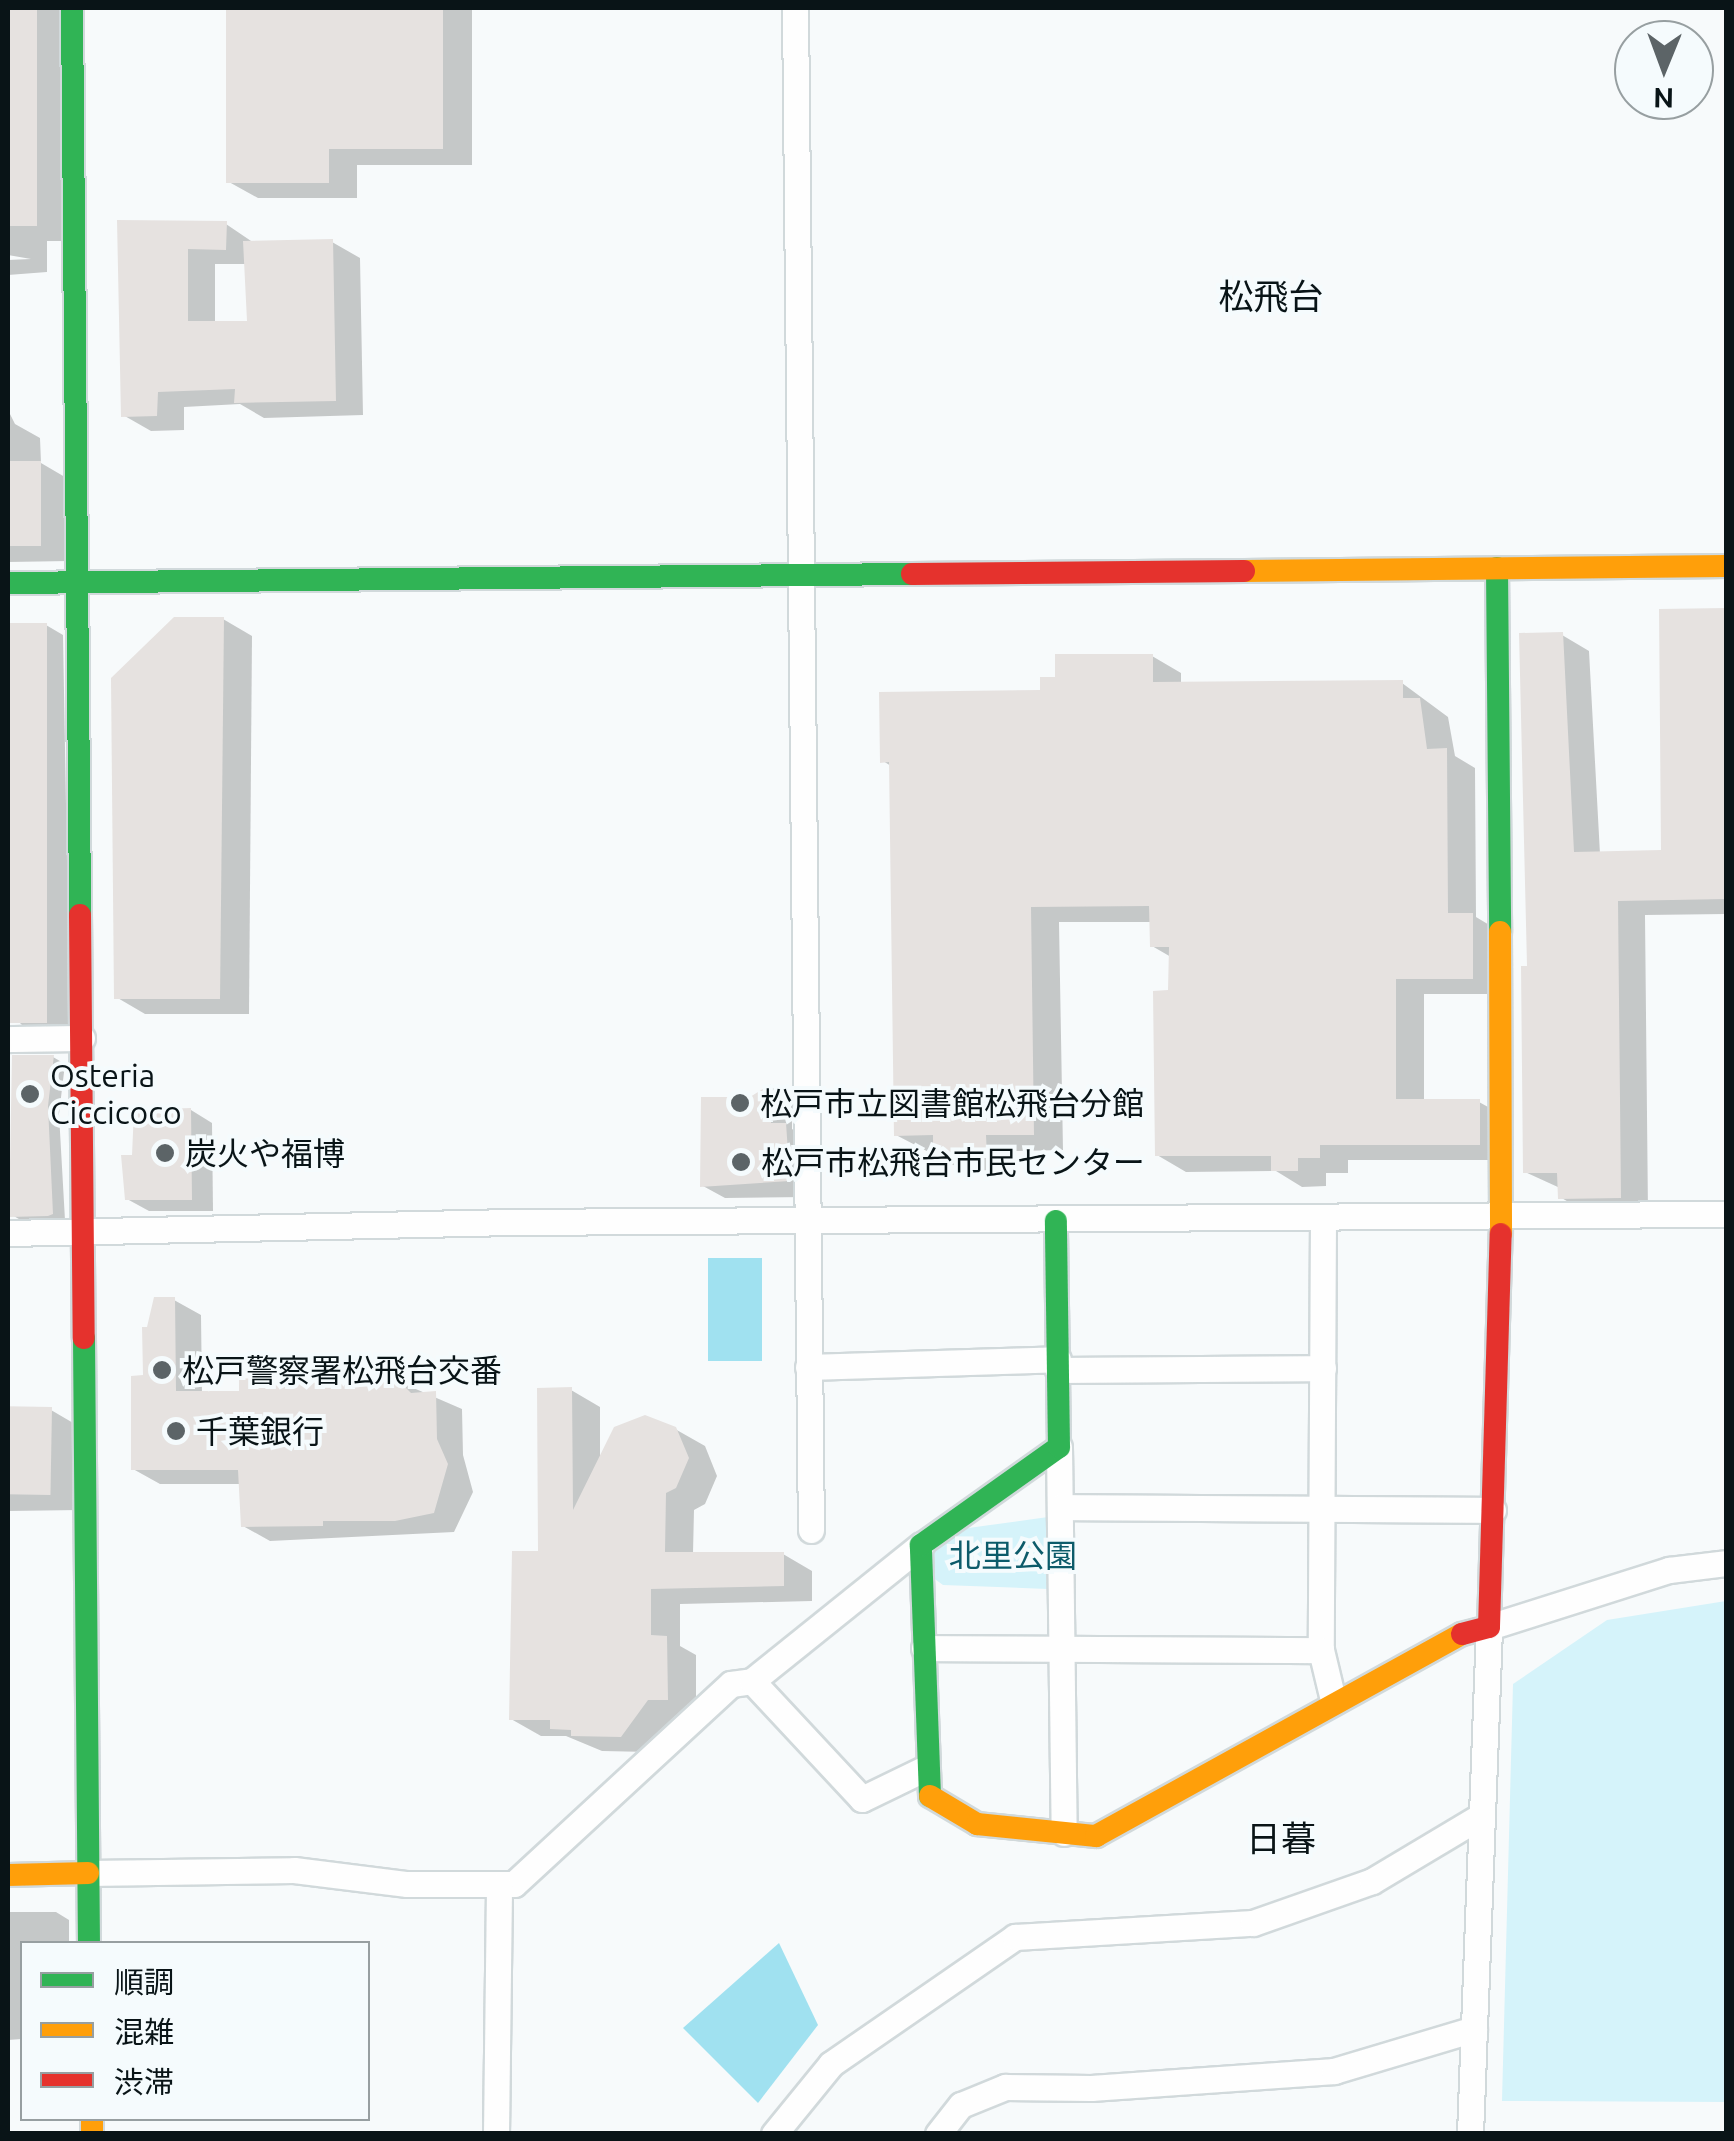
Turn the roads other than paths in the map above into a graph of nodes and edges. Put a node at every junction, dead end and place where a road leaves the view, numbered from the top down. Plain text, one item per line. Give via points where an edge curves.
1 (72, 8) edge
2 (795, 8) edge
3 (1726, 566) edge
4 (1497, 568) junction
5 (800, 575) junction
6 (80, 582) junction
7 (8, 583) edge
8 (82, 1038) junction
9 (8, 1039) edge
10 (1502, 1214) junction
11 (1726, 1214) edge
12 (1323, 1218) junction
13 (807, 1219) junction
14 (1056, 1221) junction
15 (84, 1231) junction
16 (8, 1233) edge
17 (1058, 1365) junction
18 (808, 1367) junction
19 (1323, 1368) junction
20 (1059, 1447) junction
21 (1060, 1507) junction
22 (1324, 1508) junction
23 (1493, 1510) junction
24 (811, 1530) dead end
25 (921, 1545) junction
26 (1726, 1563) edge
27 (1489, 1626) junction
28 (924, 1648) junction
29 (1061, 1648) junction
30 (1322, 1650) junction
31 (752, 1681) junction
32 (1333, 1700) junction
33 (926, 1768) junction
34 (1482, 1816) junction
35 (1064, 1833) junction
36 (88, 1873) junction
37 (8, 1874) edge
38 (498, 1887) junction
39 (89, 1941) edge
40 (1474, 2029) junction
41 (496, 2134) edge
42 (774, 2134) edge
43 (938, 2134) edge
44 (1470, 2134) edge

1 - 6 street
2 - 5 street
3 - 4 street
4 - 5 street
4 - 10 street
5 - 6 street
5 - 13 street
6 - 7 street
6 - 8 street
8 - 9 street
8 - 15 street
10 - 11 street
10 - 12 street
10 - 23 street
12 - 14 street
12 - 19 street
13 - 14 street
13 - 15 street
13 - 18 street
14 - 17 street
15 - 16 street
15 - 36 street
17 - 18 street
17 - 19 street
17 - 20 street
18 - 24 street
19 - 22 street
20 - 21 street
20 - 25 street
21 - 22 street
21 - 29 street
22 - 23 street
22 - 30 street
23 - 27 street
25 - 28 street
25 - 31 street
26 - 27 street via 1669,1570
27 - 32 street via 1454,1636
27 - 34 street
28 - 29 street
28 - 33 street
29 - 30 street
29 - 35 street
30 - 32 street
31 - 33 street via 862,1799
31 - 38 street via 731,1684 514,1884
32 - 35 street via 1096,1836
33 - 35 street via 930,1798 976,1824
34 - 40 street
34 - 42 street via 1372,1881 1254,1923 1015,1938 831,2064
36 - 37 street
36 - 38 street via 294,1870
36 - 39 street
38 - 41 street
40 - 43 street via 1334,2072 1006,2088 962,2105
40 - 44 street

